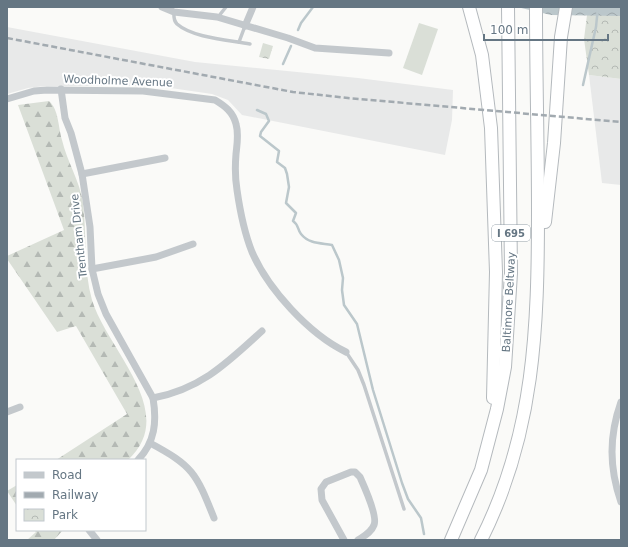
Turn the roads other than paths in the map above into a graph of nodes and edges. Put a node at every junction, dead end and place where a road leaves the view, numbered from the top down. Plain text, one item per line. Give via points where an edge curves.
1 (162, 7) edge
2 (226, 7) edge
3 (253, 7) edge
4 (469, 7) edge
5 (508, 7) edge
6 (536, 7) edge
7 (566, 7) edge
8 (175, 9) edge
9 (217, 17) junction
10 (245, 26) junction
11 (239, 42) junction
12 (250, 44) dead end
13 (389, 53) dead end
14 (61, 90) junction
15 (7, 99) edge
16 (165, 158) dead end
17 (82, 174) junction
18 (192, 244) dead end
19 (92, 269) junction
20 (538, 275) junction
21 (262, 331) dead end
22 (346, 352) joint
23 (153, 398) junction
24 (621, 402) edge
25 (20, 406) dead end
26 (7, 412) edge
27 (491, 437) junction
28 (150, 443) junction
29 (139, 459) edge
30 (621, 502) edge
31 (404, 509) dead end
32 (214, 518) dead end
33 (90, 531) edge
34 (97, 540) edge
35 (344, 540) edge
36 (358, 540) edge
37 (451, 540) edge
38 (481, 540) edge

1 - 8 street
2 - 9 lane
3 - 10 street
4 - 27 highway via 487,83 495,208 496,326
5 - 27 highway, Baltimore Beltway / I 695 via 512,273 505,367
6 - 20 highway, I 695
7 - 20 highway via 562,26 554,143
8 - 9 street
8 - 11 lane via 176,23 193,33
9 - 10 street
10 - 11 lane
10 - 13 street via 315,48
11 - 12 lane
14 - 15 street, Woodholme Avenue via 34,91
14 - 17 street, Trentham Drive via 65,118
14 - 22 street, Woodholme Avenue via 165,93 215,100 224,105 237,124 237,189 252,252 272,284 305,323
16 - 17 street
17 - 19 street, Trentham Drive via 90,227
18 - 19 street via 156,257
19 - 23 street, Trentham Drive via 106,314
20 - 38 highway, I 695 via 536,336 524,417 506,480
21 - 23 street via 226,365 207,378 181,391
22 - 31 lane via 364,385
23 - 28 street, Trentham Drive via 156,420
24 - 30 street via 614,426 611,453
25 - 26 street
27 - 37 highway, Baltimore Beltway / I 695 via 481,470
28 - 29 street, Trentham Drive
28 - 32 street via 172,455 194,474
33 - 34 street
35 - 36 street via 322,500 321,488 326,482 351,472 360,477 375,519 374,527

